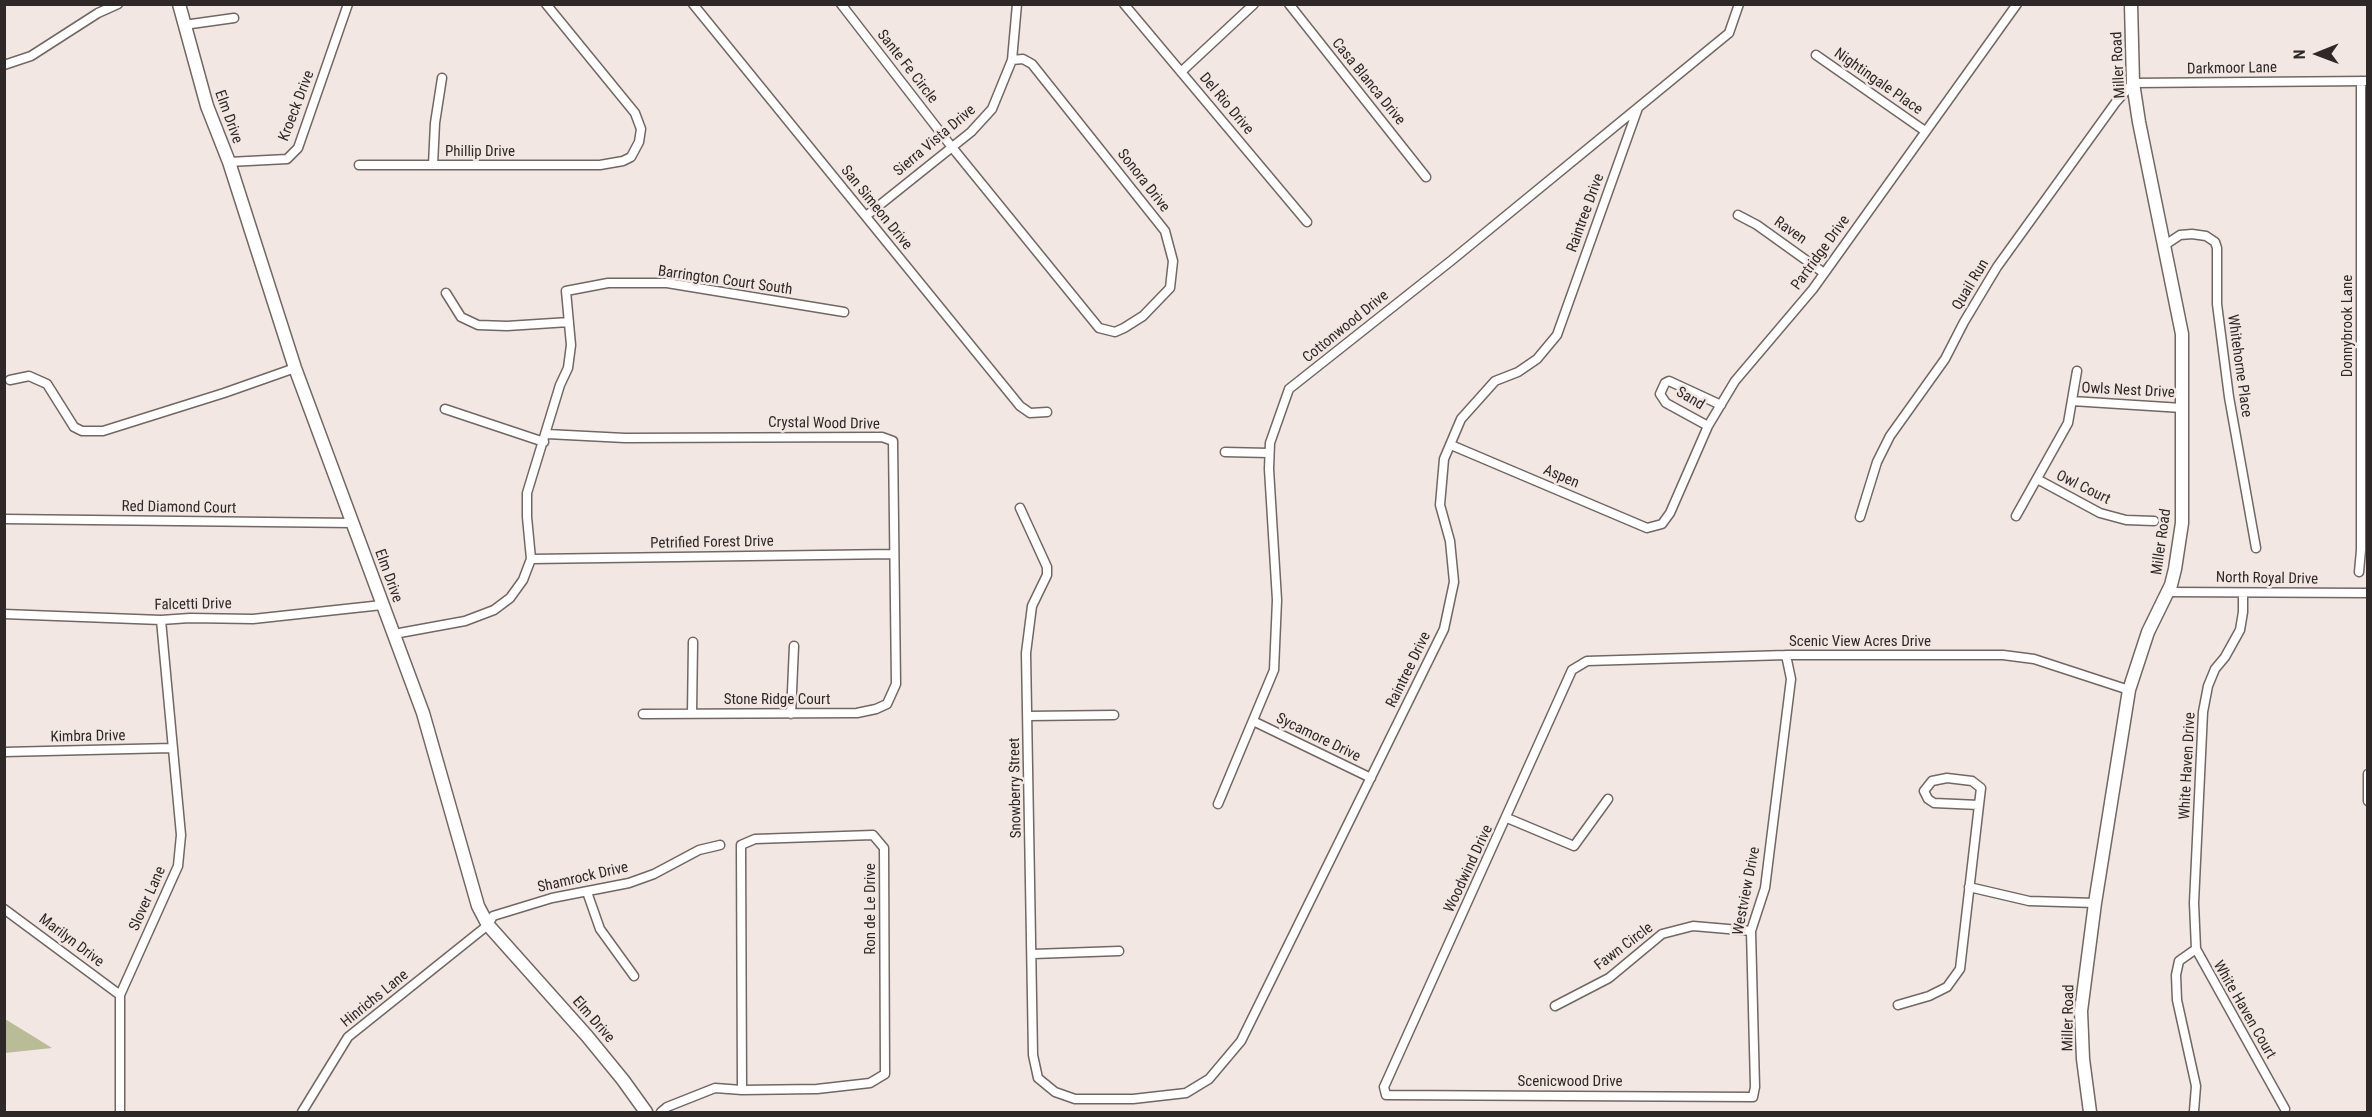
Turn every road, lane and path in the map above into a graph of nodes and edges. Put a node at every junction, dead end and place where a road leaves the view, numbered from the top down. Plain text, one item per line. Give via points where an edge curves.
1 (118, 4) edge
2 (179, 4) edge
3 (348, 4) edge
4 (546, 4) edge
5 (693, 4) edge
6 (841, 4) edge
7 (1017, 4) edge
8 (1124, 4) edge
9 (1254, 4) edge
10 (1288, 4) edge
11 (1739, 4) edge
12 (2017, 4) edge
13 (2131, 4) edge
14 (234, 18) dead end
15 (184, 25) junction
16 (1816, 55) dead end
17 (1012, 60) junction
18 (4, 65) edge
19 (1180, 72) junction
20 (442, 78) dead end
21 (2364, 81) edge
22 (2133, 83) junction
23 (1638, 108) junction
24 (1925, 131) junction
25 (951, 146) junction
26 (229, 162) junction
27 (359, 165) dead end
28 (433, 165) junction
29 (1426, 177) dead end
30 (1738, 215) dead end
31 (866, 216) junction
32 (1307, 222) dead end
33 (2165, 245) junction
34 (1824, 273) junction
35 (446, 293) dead end
36 (844, 312) dead end
37 (569, 322) junction
38 (295, 368) junction
39 (2077, 371) dead end
40 (10, 380) dead end
41 (2072, 401) junction
42 (1721, 405) junction
43 (2182, 408) junction
44 (445, 409) dead end
45 (1047, 412) dead end
46 (1708, 426) junction
47 (545, 438) junction
48 (1450, 445) junction
49 (1225, 452) dead end
50 (1269, 453) junction
51 (2037, 479) junction
52 (1020, 508) dead end
53 (2016, 516) dead end
54 (1860, 517) dead end
55 (4, 519) edge
56 (2154, 521) dead end
57 (353, 524) junction
58 (1662, 524) joint
59 (2256, 548) dead end
60 (894, 554) junction
61 (531, 559) junction
62 (2359, 572) dead end
63 (2167, 591) junction
64 (2243, 593) junction
65 (2367, 593) edge
66 (382, 605) junction
67 (4, 614) edge
68 (161, 620) junction
69 (393, 634) junction
70 (693, 642) dead end
71 (794, 646) dead end
72 (1786, 655) junction
73 (1587, 661) joint
74 (896, 684) joint
75 (2129, 690) junction
76 (643, 714) dead end
77 (692, 714) junction
78 (791, 714) junction
79 (1114, 715) dead end
80 (1028, 716) junction
81 (1253, 721) junction
82 (171, 748) junction
83 (4, 752) edge
84 (2367, 774) edge
85 (1371, 778) junction
86 (1608, 799) dead end
87 (2367, 801) edge
88 (1218, 804) dead end
89 (1979, 805) junction
90 (1507, 818) junction
91 (720, 845) dead end
92 (1969, 887) junction
93 (587, 892) junction
94 (2095, 903) junction
95 (4, 909) edge
96 (488, 926) junction
97 (1751, 931) junction
98 (2196, 949) junction
99 (1119, 951) dead end
100 (1033, 954) junction
101 (634, 976) dead end
102 (120, 995) junction
103 (1898, 1005) dead end
104 (1555, 1006) dead end
105 (1038, 1078) joint
106 (742, 1090) junction
107 (1386, 1095) joint
108 (1753, 1097) joint
109 (2285, 1109) dead end
110 (2194, 1111) dead end
111 (120, 1113) edge
112 (302, 1113) edge
113 (645, 1113) edge
114 (661, 1113) edge
115 (2090, 1113) edge

1 - 18 street via 32,56
2 - 15 street, Elm Drive
3 - 26 street, Kroeck Drive via 298,148 287,159
4 - 28 street, Phillip Drive via 635,113 641,129 632,156 600,165
5 - 31 street, San Simeon Drive
6 - 25 street, Sante Fe Circle
7 - 17 street, Sierra Vista Drive
8 - 19 street, Del Rio Drive
9 - 19 street
10 - 29 street, Casa Blanca Drive
11 - 23 street, Cottonwood Drive via 1729,33
12 - 24 street, Partridge Drive
13 - 22 street, Miller Road
14 - 15 street
15 - 26 street, Elm Drive via 207,106
16 - 24 street, Nightingale Place
17 - 25 street, Sierra Vista Drive via 992,109 971,132
17 - 25 street, Sonora Drive via 1023,59 1032,64 1165,231 1173,261 1170,288 1143,316 1124,328 1115,332 1099,328
19 - 32 street, Del Rio Drive
20 - 28 street
21 - 22 street, Darkmoor Lane
21 - 62 street, Donnybrook Lane
22 - 33 street, Miller Road
22 - 54 street, Quail Run via 1997,267 1945,359 1890,436 1877,462
23 - 48 street, Raintree Drive via 1557,335 1537,358 1518,372 1495,381 1461,419
23 - 50 street, Cottonwood Drive via 1289,389
24 - 34 street, Partridge Drive
25 - 31 street, Sierra Vista Drive
26 - 38 street, Elm Drive
27 - 28 street, Phillip Drive
30 - 34 street, Raven
31 - 45 street, San Simeon Drive via 1020,406 1030,413
33 - 43 street, Miller Road via 2182,334
33 - 59 street, Whitehorne Place via 2180,235 2192,234 2206,236 2217,248 2217,304 2229,397
34 - 42 street, Partridge Drive via 1735,381
35 - 37 street via 460,316 478,325
36 - 37 street, Barrington Court South via 667,283 608,283 566,291
37 - 47 street via 568,368
38 - 40 street via 103,431 74,427 47,384 29,376
38 - 57 street, Elm Drive
39 - 41 street
41 - 43 street, Owls Nest Drive
41 - 51 street via 2067,423
42 - 46 street, Partridge Drive
42 - 46 street, Sand via 1669,381 1665,383 1660,394 1666,402
43 - 63 street, Miller Road via 2182,523 2175,569
44 - 47 street
46 - 58 street, Partridge Drive
47 - 60 street, Crystal Wood Drive via 882,437 893,441
47 - 61 street via 527,493
48 - 58 street, Aspen via 1647,528
48 - 85 street, Raintree Drive via 1444,459 1440,505 1450,541 1454,582 1444,629
49 - 50 street
50 - 81 street, Cottonwood Drive via 1276,644 1274,670
51 - 53 street
51 - 56 street, Owl Court via 2100,513 2126,520
52 - 80 street, Snowberry Street via 1047,567 1032,606 1026,653
55 - 57 street, Red Diamond Court
57 - 66 street, Elm Drive
60 - 61 street, Petrified Forest Drive
60 - 74 street, Crystal Wood Drive
61 - 69 street via 510,598 494,610 465,621
63 - 64 street, North Royal Drive
63 - 75 street, Miller Road via 2148,632
64 - 65 street, North Royal Drive
64 - 98 street, White Haven Drive via 2240,630 2215,669 2203,712 2194,903
66 - 68 street, Falcetti Drive via 253,619
66 - 69 street, Elm Drive
67 - 68 street, Falcetti Drive
68 - 82 street, Slover Lane
69 - 96 street, Elm Drive via 423,713 478,906
70 - 77 street
71 - 78 street
72 - 73 street, Scenic View Acres Drive
72 - 75 street, Scenic View Acres Drive via 2013,656 2034,659
72 - 97 street, Westview Drive via 1791,679 1789,702 1765,888
73 - 90 street, Woodwind Drive via 1572,670
74 - 78 street, Stone Ridge Court via 887,704 876,710
75 - 94 street, Miller Road
76 - 77 street, Stone Ridge Court
77 - 78 street, Stone Ridge Court
79 - 80 street
80 - 100 street, Snowberry Street
81 - 85 street, Sycamore Drive
81 - 88 street, Cottonwood Drive
82 - 83 street, Kimbra Drive
82 - 102 street, Slover Lane via 181,835 178,866
84 - 87 street
85 - 105 street, Raintree Drive via 1241,1041 1209,1079 1186,1093 1133,1099 1074,1098 1055,1092
86 - 90 street via 1574,846
89 - 89 street via 1981,788 1972,781 1932,781 1924,791 1934,803
89 - 92 street
90 - 107 street, Woodwind Drive via 1384,1087
91 - 93 street, Shamrock Drive via 699,850 629,883
92 - 94 street via 2029,901
92 - 103 street via 1960,969 1947,987
93 - 96 street, Shamrock Drive via 493,916
93 - 101 street via 600,929
94 - 115 street, Miller Road via 2081,1011
95 - 102 street, Marilyn Drive
96 - 112 street, Hinrichs Lane via 348,1037
96 - 113 street, Elm Drive via 587,1036
97 - 104 street, Fawn Circle via 1693,926 1662,934 1609,978
97 - 108 street, Westview Drive
98 - 109 street, White Haven Court
98 - 110 street, White Haven Court via 2179,961 2176,975 2177,1000 2196,1086
99 - 100 street
100 - 105 street, Snowberry Street via 1033,1055
102 - 111 street, Slover Lane
106 - 106 street, Ron de Le Drive via 741,845 755,839 873,836 884,848 885,1074 870,1083 817,1089
106 - 114 street, Ron de Le Drive via 715,1088 666,1107
107 - 108 street, Scenicwood Drive

